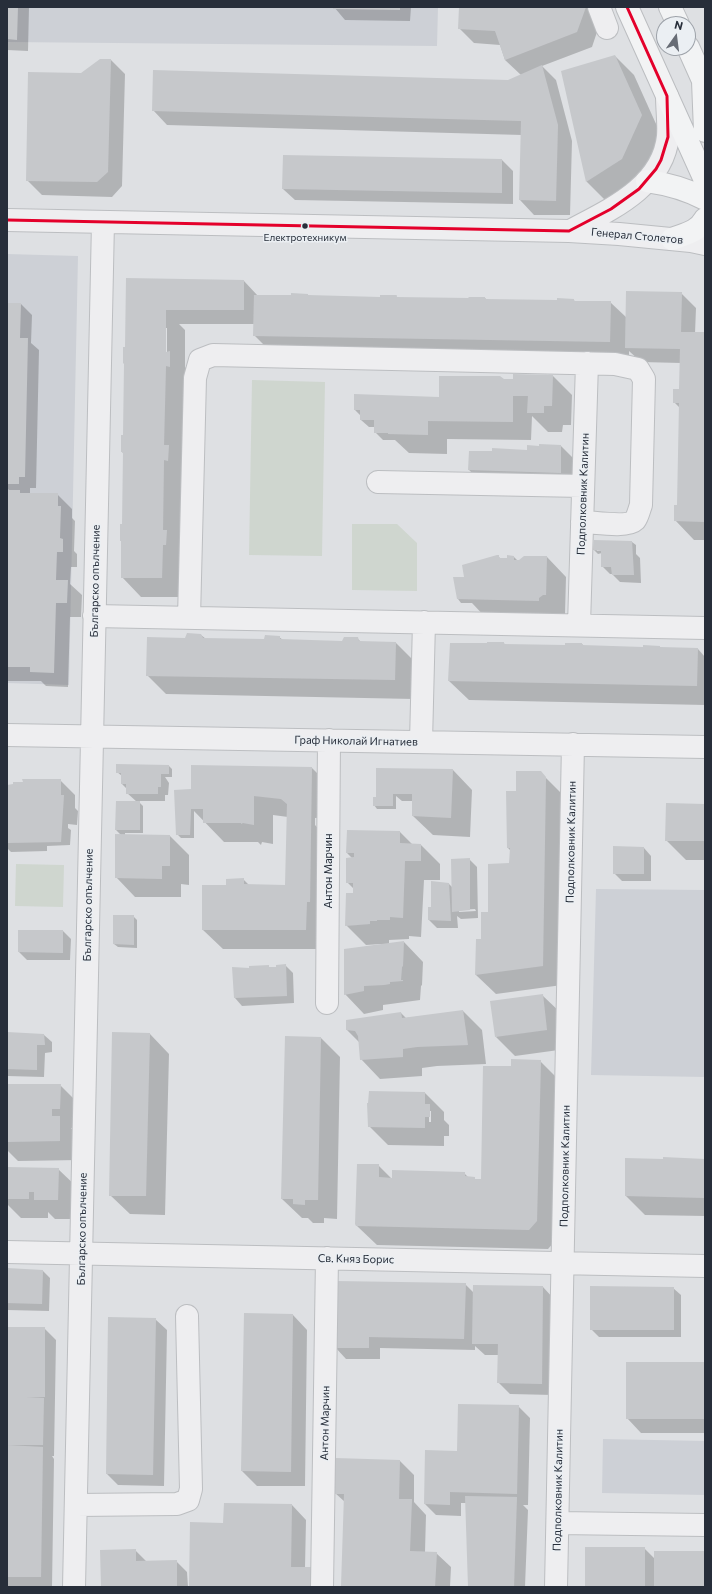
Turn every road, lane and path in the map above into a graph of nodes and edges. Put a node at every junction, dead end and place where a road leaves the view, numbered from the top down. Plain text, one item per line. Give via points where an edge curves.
1 (599, 7) edge
2 (626, 7) edge
3 (607, 28) dead end
4 (692, 56) edge
5 (704, 83) edge
6 (667, 96) junction
7 (705, 131) edge
8 (705, 180) edge
9 (647, 181) junction
10 (705, 199) edge
11 (705, 218) edge
12 (7, 220) edge
13 (103, 222) junction
14 (569, 231) junction
15 (672, 239) junction
16 (705, 244) edge
17 (586, 364) junction
18 (378, 482) dead end
19 (583, 486) junction
20 (582, 522) junction
21 (94, 616) junction
22 (189, 618) junction
23 (424, 622) junction
24 (580, 626) junction
25 (705, 628) edge
26 (7, 735) edge
27 (92, 736) junction
28 (329, 740) junction
29 (421, 742) junction
30 (573, 744) junction
31 (705, 747) edge
32 (327, 1003) dead end
33 (7, 1252) edge
34 (81, 1253) junction
35 (327, 1258) junction
36 (563, 1263) junction
37 (705, 1266) edge
38 (187, 1316) dead end
39 (76, 1505) junction
40 (558, 1523) junction
41 (705, 1525) edge
42 (74, 1587) edge
43 (322, 1587) edge
44 (556, 1587) edge

1 - 3 street
2 - 6 main road
4 - 5 main road
5 - 7 main road
6 - 8 main road
6 - 9 street, Генерал Столетов via 668,137 661,160
9 - 10 main road via 663,183
9 - 14 street, Генерал Столетов via 627,198
11 - 15 main road via 700,227
12 - 13 street, Генерал Столетов
13 - 14 street, Генерал Столетов
13 - 21 street, Българско опълчение
14 - 15 street, Генерал Столетов
15 - 16 street, Генерал Столетов
17 - 19 street, Подполковник Калитин
17 - 20 street via 623,365 638,369 642,374 642,466 641,505 634,520 626,524
17 - 22 street via 213,355 200,360 194,378
18 - 19 street
19 - 20 street, Подполковник Калитин
20 - 24 street, Подполковник Калитин
21 - 22 street
21 - 27 street, Българско опълчение
22 - 23 street
23 - 24 street
23 - 29 street
24 - 25 street
26 - 27 street, Граф Николай Игнатиев
27 - 28 street, Граф Николай Игнатиев
27 - 34 street, Българско опълчение
28 - 29 street, Граф Николай Игнатиев
28 - 32 street, Антон Марчин
29 - 30 street, Граф Николай Игнатиев
30 - 31 street, Граф Николай Игнатиев
30 - 36 street, Подполковник Калитин
33 - 34 street, Св. Княз Борис
34 - 35 street, Св. Княз Борис
34 - 39 street, Българско опълчение
35 - 36 street, Св. Княз Борис
35 - 43 street, Антон Марчин
36 - 37 street, Св. Княз Борис
36 - 40 street, Подполковник Калитин
38 - 39 street via 191,1489 188,1500 177,1504
39 - 42 street, Българско опълчение
40 - 41 street
40 - 44 street, Подполковник Калитин

